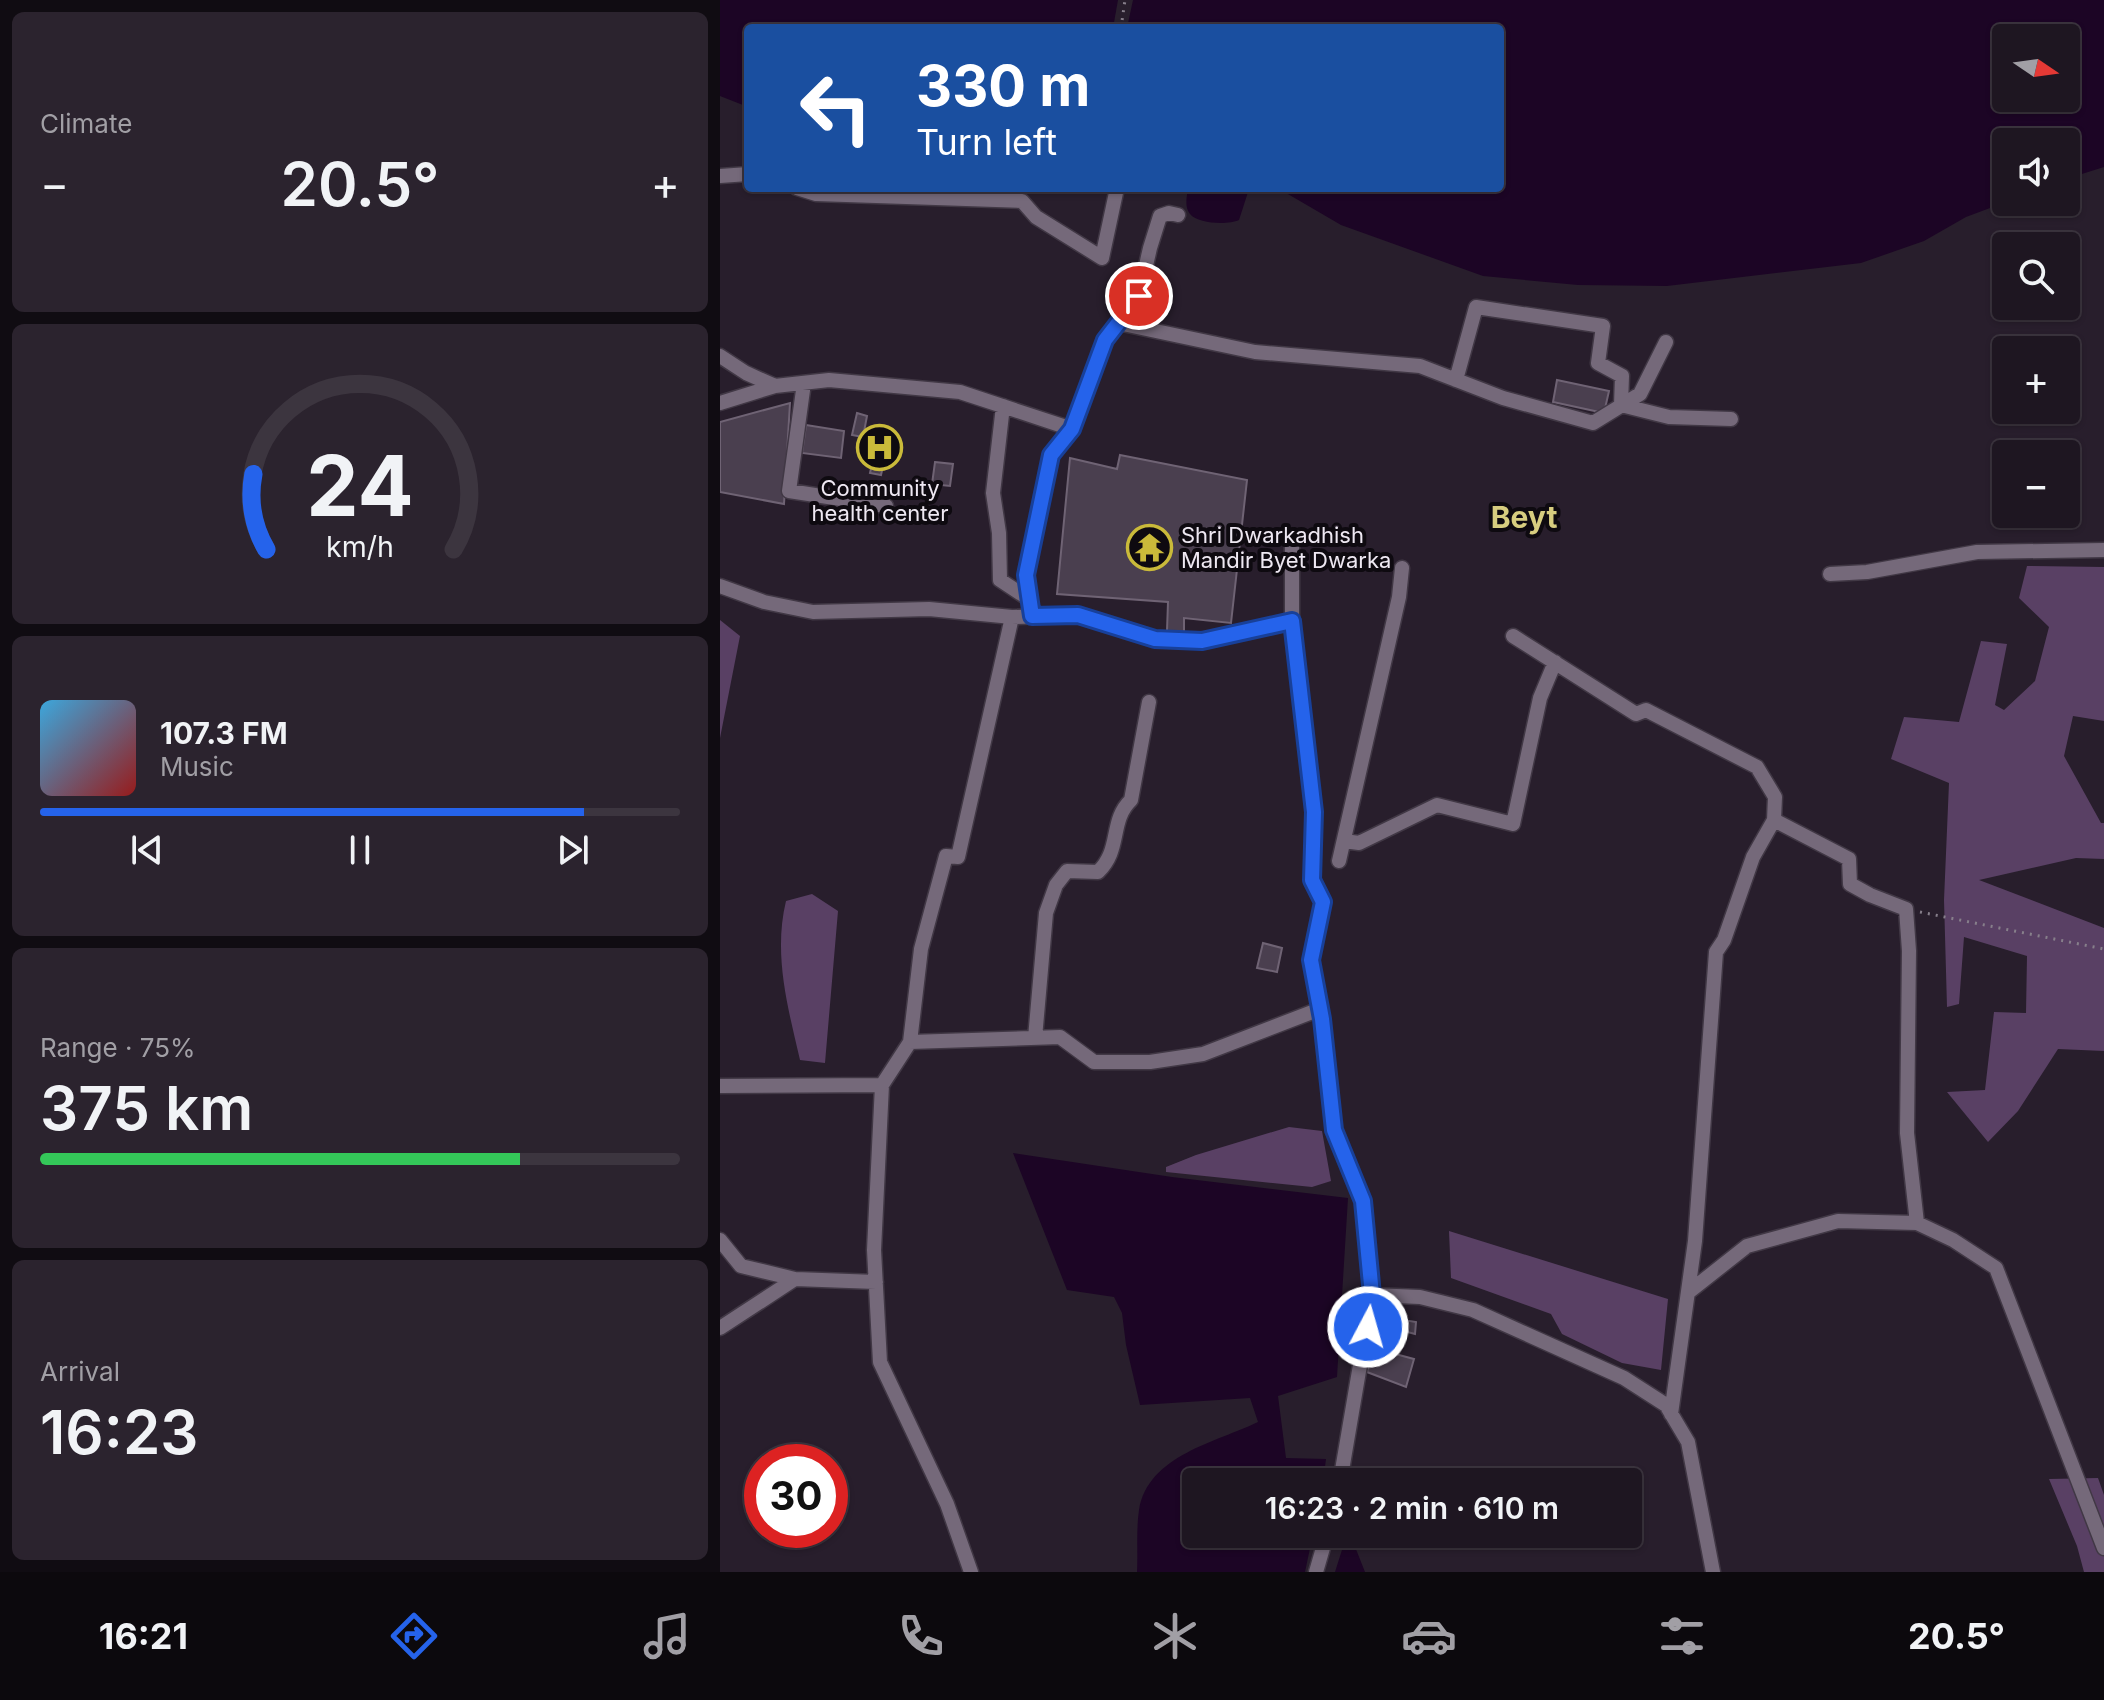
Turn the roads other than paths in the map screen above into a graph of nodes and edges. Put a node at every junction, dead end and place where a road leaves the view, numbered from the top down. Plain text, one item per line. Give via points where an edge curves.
1 (744, 174) edge
2 (720, 176) edge
3 (810, 192) edge
4 (1116, 192) edge
5 (1178, 215) dead end
6 (1118, 323) junction
7 (1666, 342) dead end
8 (720, 356) edge
9 (1456, 380) junction
10 (804, 383) junction
11 (775, 386) junction
12 (720, 403) edge
13 (1621, 405) junction
14 (1003, 406) junction
15 (1731, 419) dead end
16 (1072, 429) junction
17 (886, 506) dead end
18 (1292, 540) dead end
19 (2104, 550) edge
20 (1402, 568) dead end
21 (1830, 574) dead end
22 (720, 586) edge
23 (1029, 599) junction
24 (1032, 616) junction
25 (1012, 617) junction
26 (1292, 621) junction
27 (1513, 636) dead end
28 (1555, 662) junction
29 (1149, 702) dead end
30 (1774, 820) junction
31 (1344, 841) junction
32 (1339, 861) dead end
33 (1320, 1009) junction
34 (1035, 1038) junction
35 (910, 1042) junction
36 (882, 1085) junction
37 (720, 1086) edge
38 (1917, 1223) junction
39 (720, 1240) edge
40 (795, 1279) junction
41 (876, 1282) junction
42 (1690, 1291) junction
43 (1372, 1295) junction
44 (720, 1328) edge
45 (1671, 1414) junction
46 (1342, 1468) edge
47 (1323, 1548) edge
48 (2104, 1548) edge
49 (971, 1572) edge
50 (1316, 1572) edge
51 (1713, 1572) edge

1 - 2 street
3 - 4 street via 1022,201 1036,217 1102,258
5 - 6 street via 1160,216 1139,296
6 - 9 street via 1255,352 1420,366
6 - 16 street via 1105,340
7 - 13 street via 1640,394
8 - 11 street
9 - 13 street via 1593,423
9 - 13 street via 1476,307 1514,311 1603,326 1598,363 1622,376
10 - 11 street
10 - 14 street via 829,380 960,392
10 - 17 street via 789,491
11 - 12 street
13 - 15 street via 1669,417
14 - 16 street
14 - 23 street via 993,493 1000,580
16 - 23 street via 1051,455 1026,575
18 - 26 street
19 - 21 street via 1977,552
20 - 31 street
22 - 25 street via 813,612 929,609
23 - 24 street
24 - 25 street
24 - 26 street via 1078,615 1155,639 1202,641
25 - 35 street via 958,857 946,856 921,949
26 - 33 street via 1314,812 1312,880 1323,902 1311,960
27 - 28 street
28 - 30 street via 1636,714 1646,710 1757,767 1775,797
28 - 31 street via 1540,698 1513,824 1437,805 1359,843
29 - 34 street via 1131,800 1122,809 1110,860 1098,872 1067,871 1046,913
30 - 38 street via 1849,859 1850,884 1906,909 1907,1133
30 - 42 street via 1753,857 1716,952
31 - 32 street
33 - 34 street via 1203,1054 1150,1062 1094,1062 1060,1037
33 - 43 street via 1334,1130 1363,1201
34 - 35 street
35 - 36 street
36 - 37 street
36 - 41 street
38 - 42 street via 1838,1221 1747,1246
38 - 48 street via 1996,1268
39 - 40 street via 741,1266
40 - 41 street
40 - 44 street
41 - 49 street via 880,1362 947,1504
42 - 45 street
43 - 45 street via 1420,1297 1473,1310 1624,1378 1666,1405
43 - 46 street
45 - 51 street via 1688,1442
47 - 50 street

